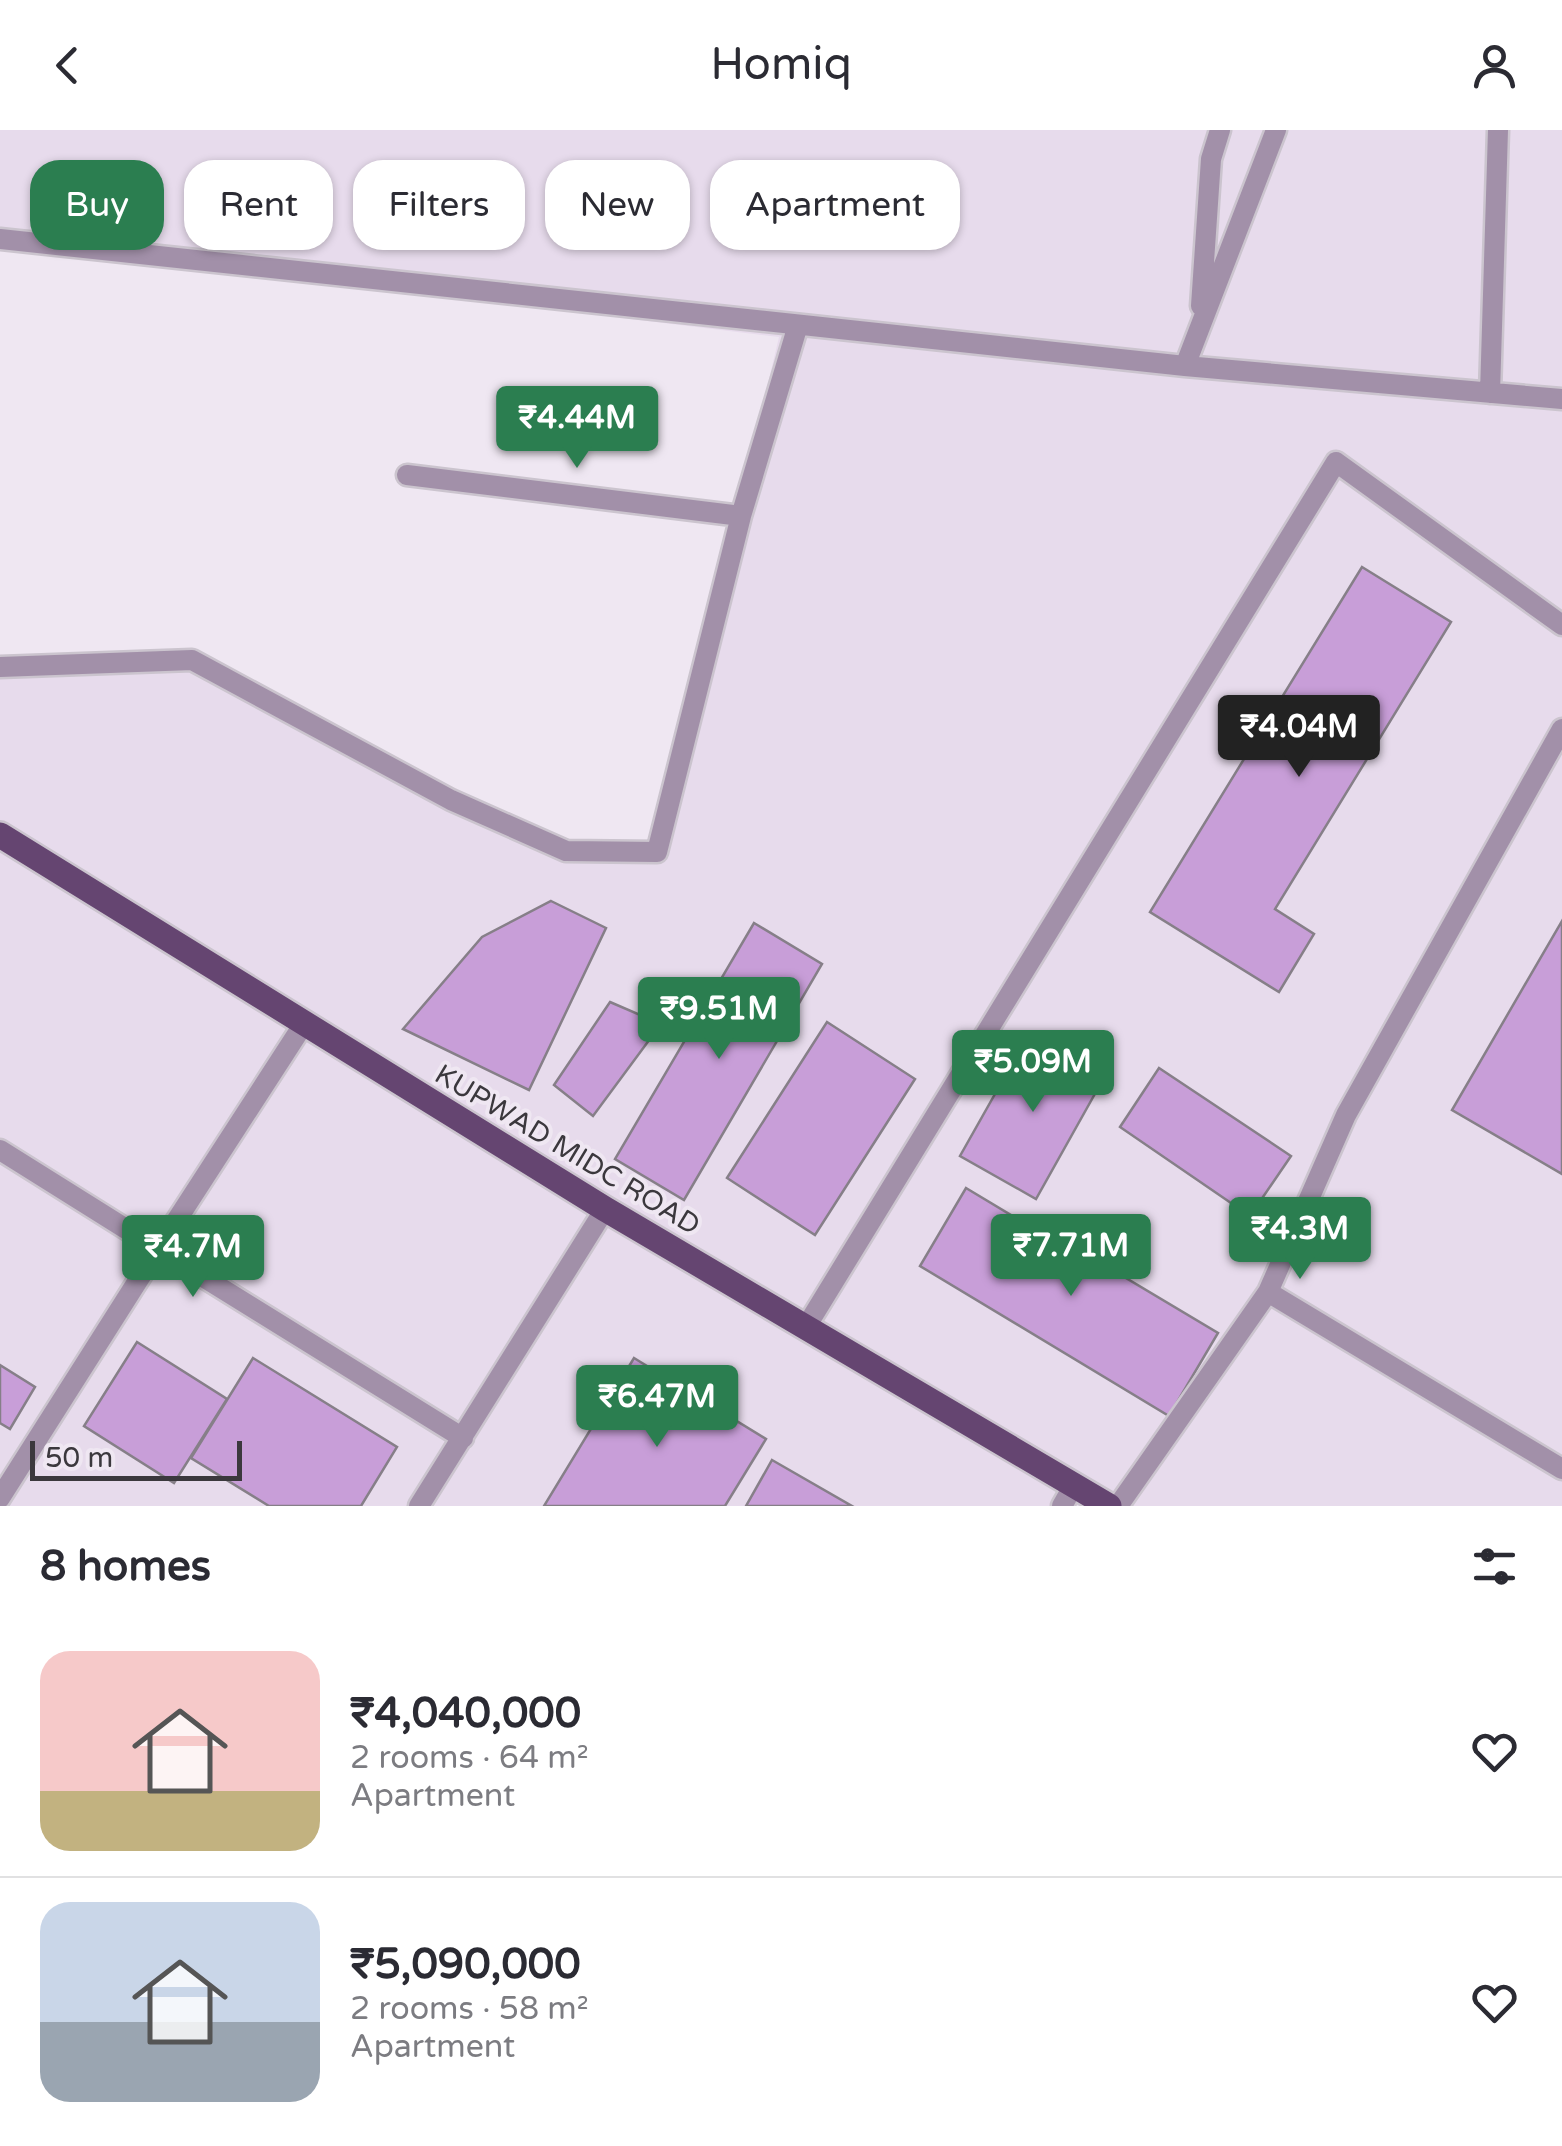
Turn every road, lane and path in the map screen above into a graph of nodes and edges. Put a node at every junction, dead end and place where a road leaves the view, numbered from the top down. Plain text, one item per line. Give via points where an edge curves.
1 (1220, 130) edge
2 (1276, 130) edge
3 (1498, 130) edge
4 (0, 239) edge
5 (798, 325) junction
6 (1200, 328) junction
7 (1185, 366) junction
8 (1490, 393) junction
9 (1562, 399) edge
10 (407, 476) dead end
11 (741, 516) junction
12 (1562, 625) edge
13 (0, 667) edge
14 (1562, 729) edge
15 (0, 835) edge
16 (305, 1022) junction
17 (0, 1150) edge
18 (605, 1208) junction
19 (158, 1249) junction
20 (1268, 1292) junction
21 (806, 1327) junction
22 (463, 1438) junction
23 (1562, 1469) edge
24 (1068, 1496) edge
25 (0, 1498) edge
26 (419, 1506) edge
27 (1109, 1506) edge
28 (1118, 1506) edge

1 - 6 street via 1211,159
2 - 6 street
3 - 8 street
4 - 5 street
5 - 7 street
5 - 11 street
6 - 7 street
7 - 8 street
8 - 9 street
10 - 11 street
11 - 13 street via 657,852 566,850 452,800 192,660
12 - 21 street via 1336,462
14 - 20 street via 1346,1115
15 - 16 main road, KUPWAD MIDC ROAD
16 - 18 main road, KUPWAD MIDC ROAD
16 - 19 street
17 - 19 street
18 - 21 main road, KUPWAD MIDC ROAD
18 - 22 street
19 - 22 street
19 - 25 street
20 - 23 street
20 - 28 street
21 - 24 main road, KUPWAD MIDC ROAD
22 - 26 street
24 - 27 main road, KUPWAD MIDC ROAD

